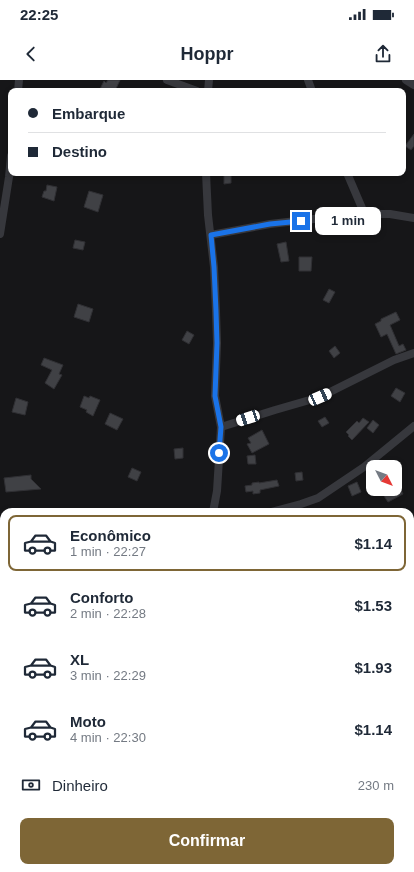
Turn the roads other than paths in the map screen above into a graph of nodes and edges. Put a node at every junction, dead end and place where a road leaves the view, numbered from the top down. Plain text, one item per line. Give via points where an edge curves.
1 (167, 80) edge
2 (406, 80) edge
3 (414, 84) edge
4 (189, 88) edge
5 (206, 176) edge
6 (348, 176) edge
7 (9, 177) joint
8 (0, 180) edge
9 (365, 215) junction
10 (414, 218) edge
11 (0, 234) edge
12 (211, 235) junction
13 (414, 353) edge
14 (414, 426) edge
15 (221, 427) junction
16 (214, 508) edge
17 (286, 508) edge

1 - 4 street
2 - 3 street
5 - 12 street
6 - 9 street
7 - 8 street
7 - 11 street
9 - 10 street via 390,214
9 - 12 street via 270,224
12 - 15 street via 217,343 215,396
13 - 15 street via 394,360 320,397
14 - 17 street via 364,468 318,498
15 - 16 street

